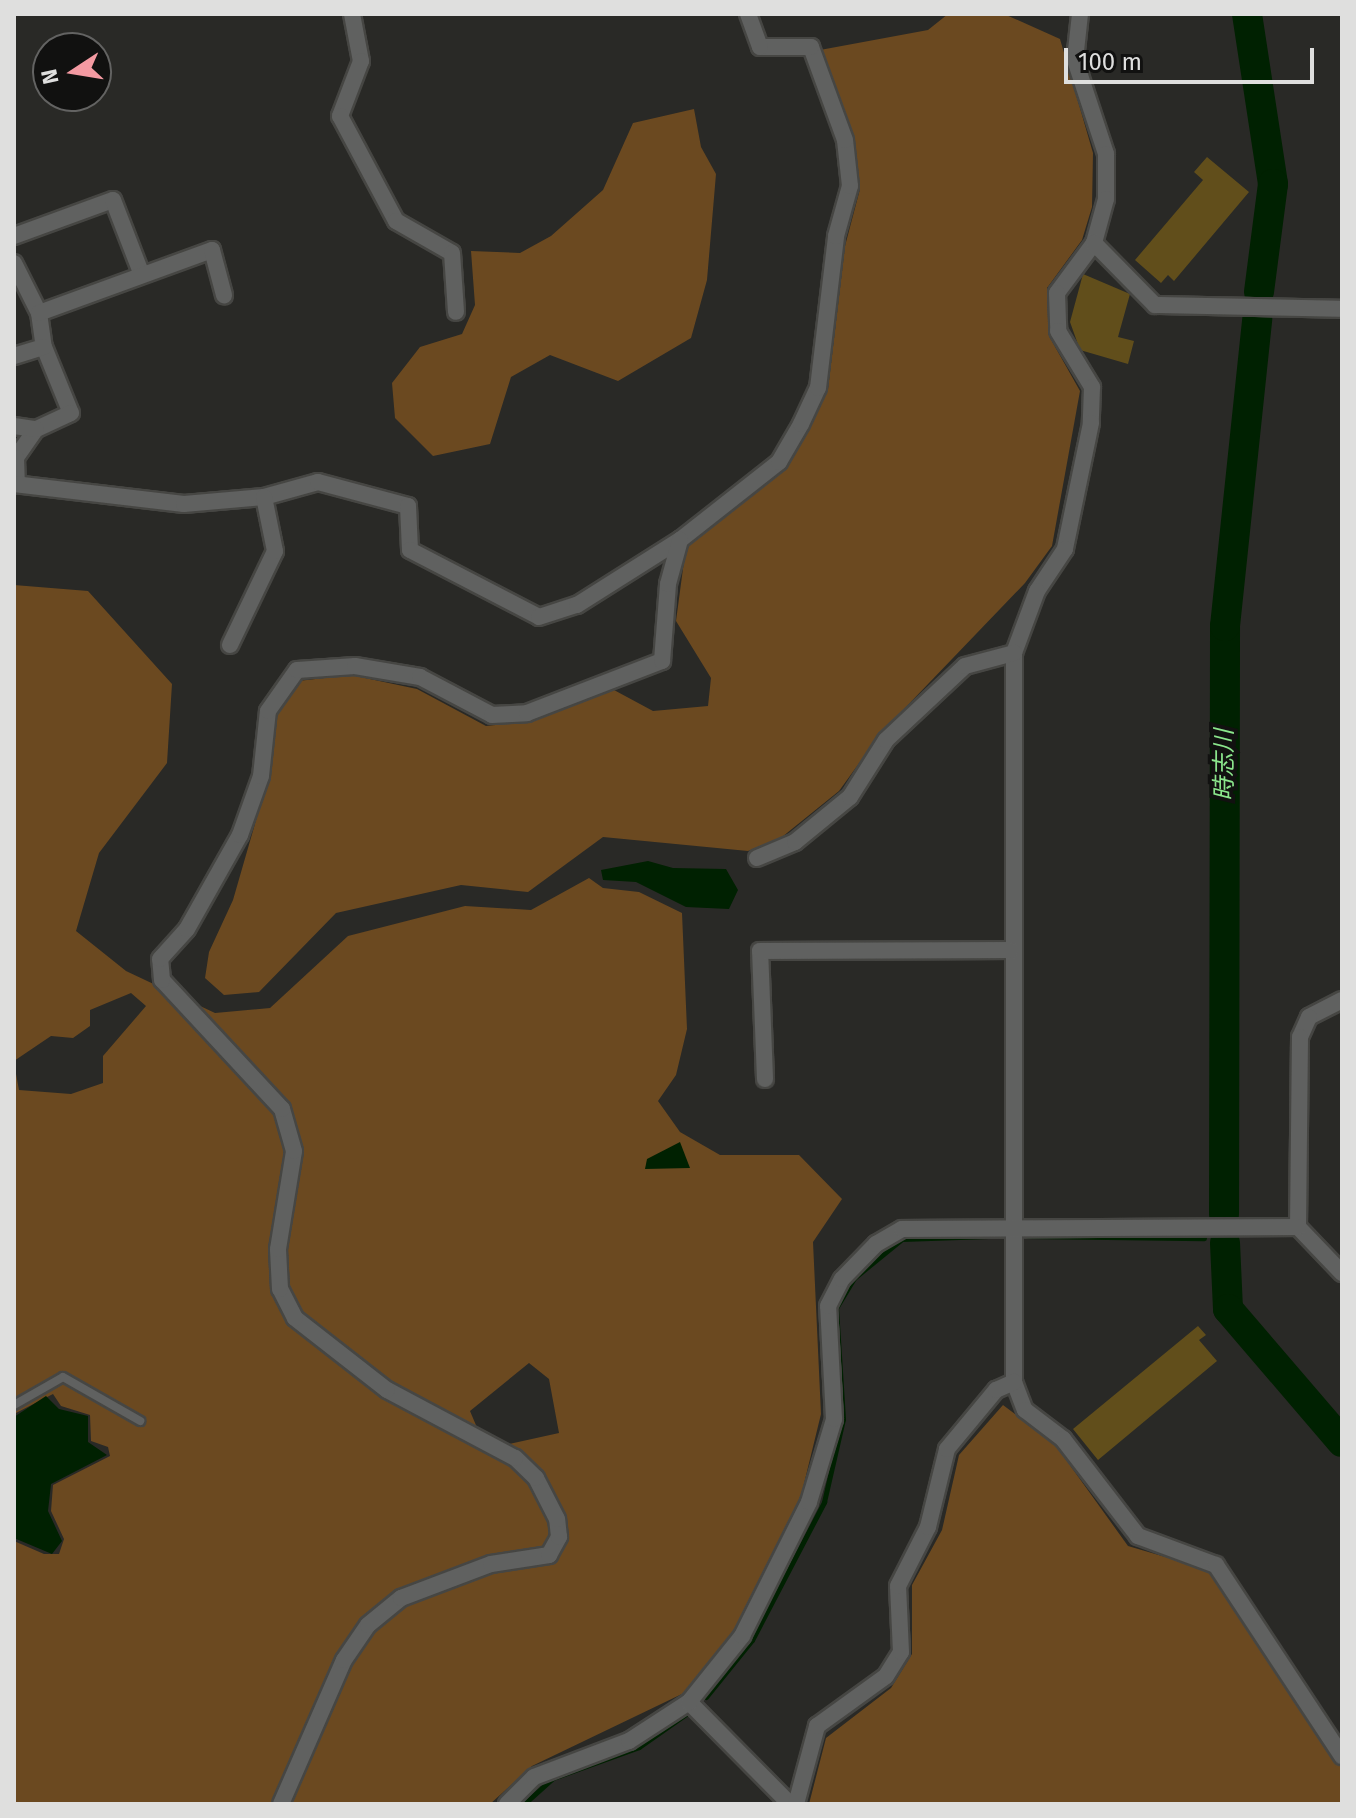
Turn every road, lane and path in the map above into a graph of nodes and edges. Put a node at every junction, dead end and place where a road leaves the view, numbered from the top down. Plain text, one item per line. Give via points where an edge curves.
1 (352, 14) edge
2 (748, 14) edge
3 (1080, 14) edge
4 (14, 236) edge
5 (1094, 243) junction
6 (14, 263) edge
7 (142, 275) junction
8 (224, 295) dead end
9 (1342, 309) edge
10 (456, 312) dead end
11 (39, 313) junction
12 (44, 347) junction
13 (14, 356) edge
14 (14, 426) edge
15 (36, 429) junction
16 (16, 484) edge
17 (264, 497) junction
18 (680, 540) junction
19 (230, 645) dead end
20 (1014, 653) junction
21 (757, 858) dead end
22 (1010, 950) junction
23 (1342, 1000) edge
24 (765, 1079) dead end
25 (1298, 1227) junction
26 (1013, 1228) junction
27 (1342, 1273) edge
28 (1014, 1382) junction
29 (14, 1405) edge
30 (140, 1421) dead end
31 (689, 1702) junction
32 (1342, 1756) edge
33 (281, 1804) edge
34 (507, 1804) edge
35 (793, 1804) edge

1 - 10 street via 361,61 340,116 396,221 452,253
2 - 18 street via 760,47 811,47 845,140 850,186 836,236 818,388 801,424 779,462
3 - 5 street via 1075,60 1106,154 1106,199
4 - 7 street via 113,200
5 - 9 street via 1155,305
5 - 20 street via 1057,293 1058,331 1092,387 1091,423 1065,549 1037,591
6 - 11 street
7 - 8 street via 212,250
7 - 11 street
11 - 12 street
12 - 13 street
12 - 15 street via 71,413
14 - 15 street
15 - 16 street via 16,458
16 - 17 street via 184,504
17 - 18 street via 318,482 408,506 410,550 539,617 577,605
17 - 19 street via 275,551
18 - 33 street via 668,584 662,661 527,713 492,715 420,677 355,666 297,670 268,711 261,776 240,835 187,929 160,959 162,980 282,1109 294,1151 278,1249 280,1289 295,1318 387,1390 515,1458 536,1478 557,1519 559,1537 549,1555 491,1564 401,1598 368,1625 344,1660
20 - 21 street via 965,666 886,740 850,797 795,842
20 - 22 street
22 - 24 street via 760,951
22 - 26 street
23 - 25 street via 1309,1017 1300,1037
25 - 26 street
25 - 27 street
26 - 28 street
26 - 31 street via 902,1229 876,1244 842,1279 828,1306 834,1419 809,1502 742,1636
28 - 32 street via 1025,1410 1063,1439 1138,1536 1216,1565
28 - 35 street via 996,1390 947,1449 928,1527 898,1586 901,1652 886,1676 817,1726
29 - 30 lane via 63,1377
31 - 34 street via 629,1741 534,1777
31 - 35 street

